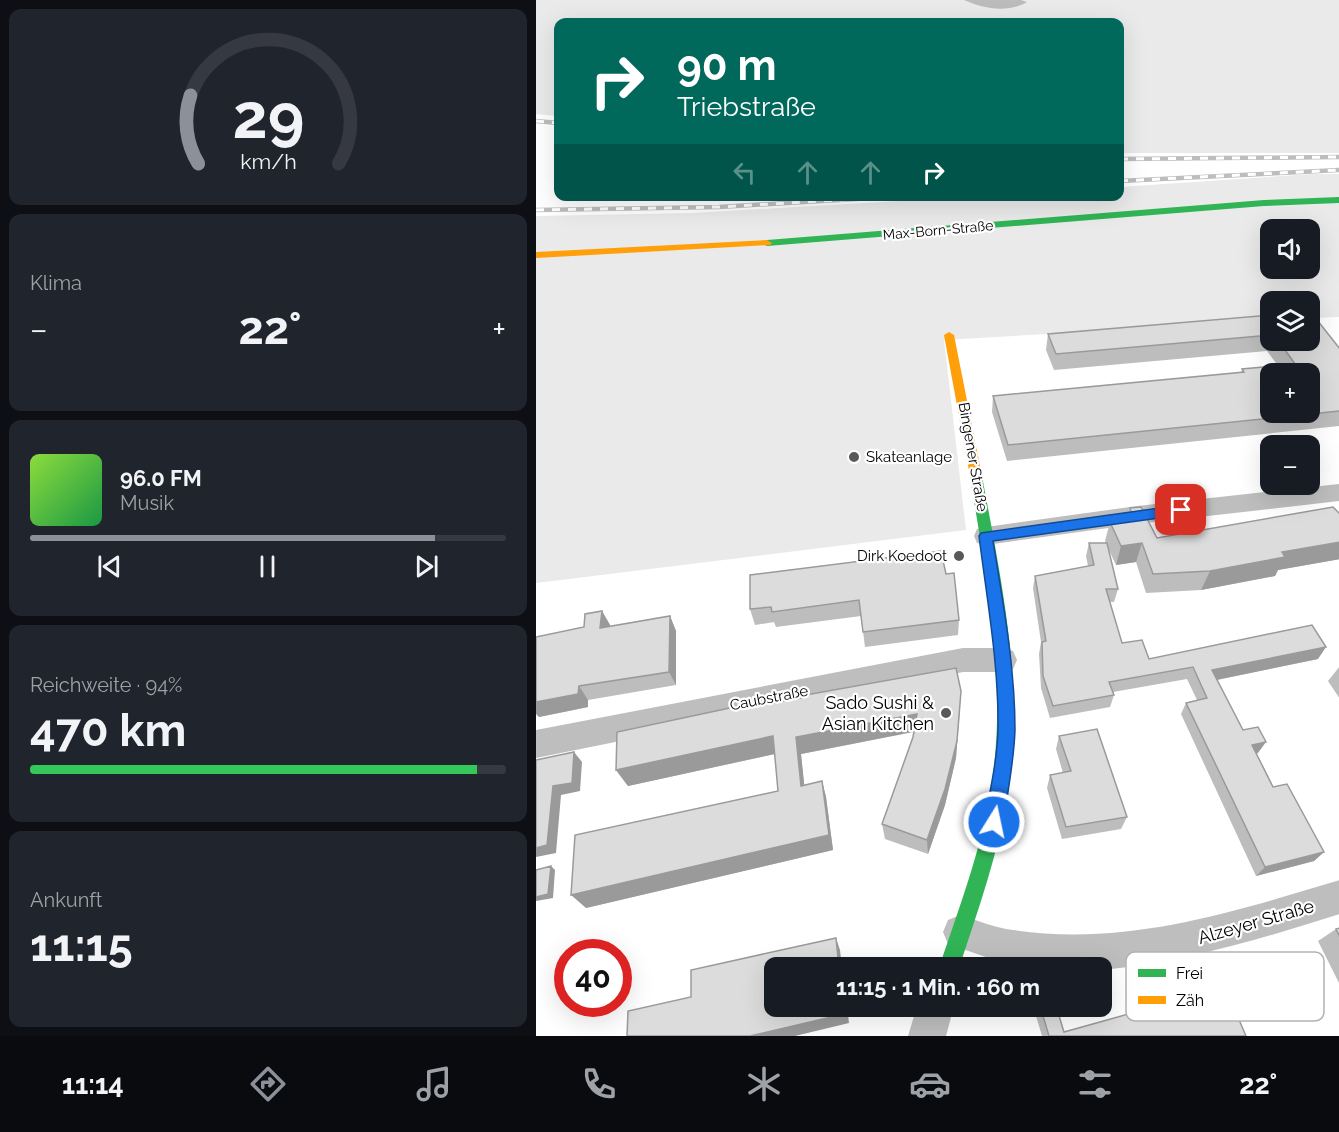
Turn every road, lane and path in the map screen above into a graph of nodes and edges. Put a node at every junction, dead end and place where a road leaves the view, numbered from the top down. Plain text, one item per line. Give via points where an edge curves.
1 (1340, 190) edge
2 (1340, 200) edge
3 (536, 243) edge
4 (536, 255) edge
5 (949, 335) dead end
6 (1340, 492) edge
7 (986, 536) junction
8 (1003, 660) junction
9 (536, 744) edge
10 (1340, 897) edge
11 (960, 932) junction
12 (952, 957) edge
13 (933, 1017) edge
14 (927, 1036) edge

1 - 3 main road, Max-Born-Straße via 707,237
2 - 4 main road, Max-Born-Straße via 706,248
5 - 7 main road, Bingener Straße
6 - 7 street
7 - 8 main road, Bingener Straße
8 - 9 street, Caubstraße via 964,660
8 - 11 main road, Bingener Straße via 1003,768 994,822
10 - 11 street, Alzeyer Straße via 1190,941 1120,952 1072,954 1010,948
11 - 12 main road, Bingener Straße
13 - 14 street

